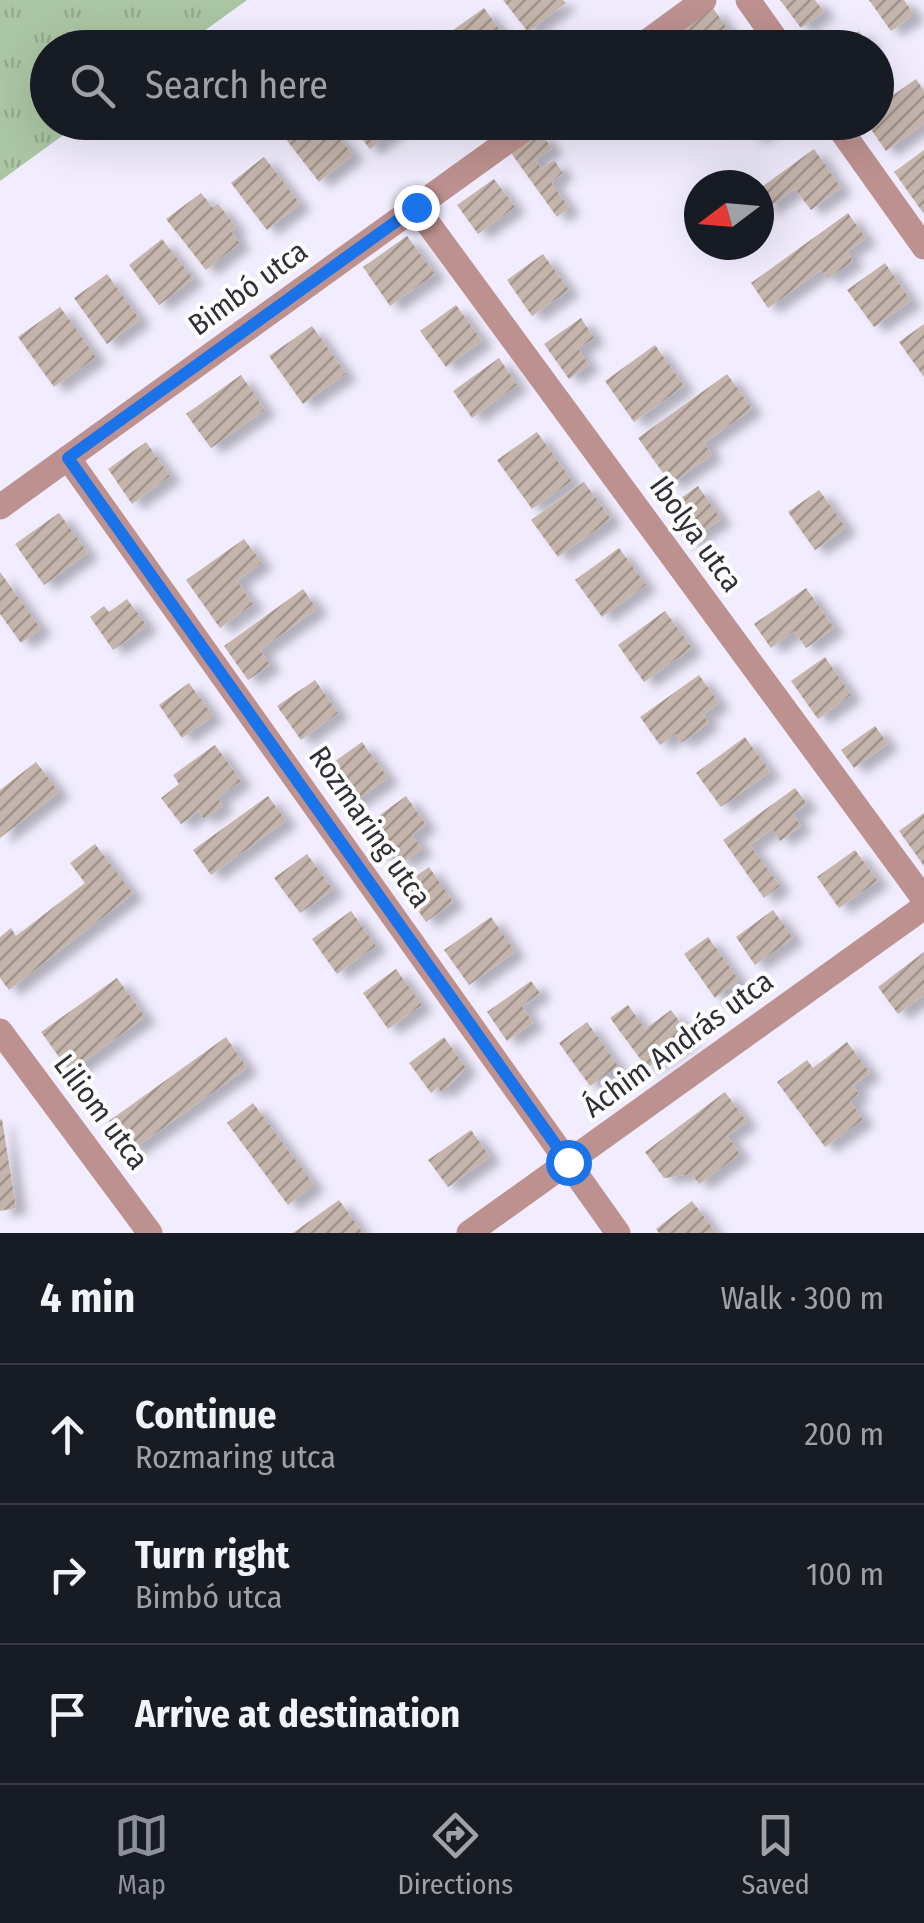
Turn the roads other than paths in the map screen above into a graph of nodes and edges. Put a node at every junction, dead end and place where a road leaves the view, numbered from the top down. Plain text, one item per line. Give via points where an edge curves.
1 (704, 0) edge
2 (748, 0) edge
3 (663, 30) edge
4 (769, 30) edge
5 (509, 140) edge
6 (848, 140) edge
7 (416, 207) junction
8 (924, 247) edge
9 (68, 458) junction
10 (0, 507) edge
11 (924, 899) edge
12 (924, 907) edge
13 (0, 1031) edge
14 (568, 1162) junction
15 (150, 1233) edge
16 (469, 1233) edge
17 (618, 1233) edge

1 - 3 street
2 - 4 street
5 - 7 street, Bimbó utca
6 - 8 street
7 - 9 street, Bimbó utca
7 - 11 street, Ibolya utca
9 - 10 street, Bimbó utca
9 - 14 street, Rozmaring utca
12 - 14 street, Áchim András utca
13 - 15 street, Liliom utca
14 - 16 street, Áchim András utca
14 - 17 street, Rozmaring utca

